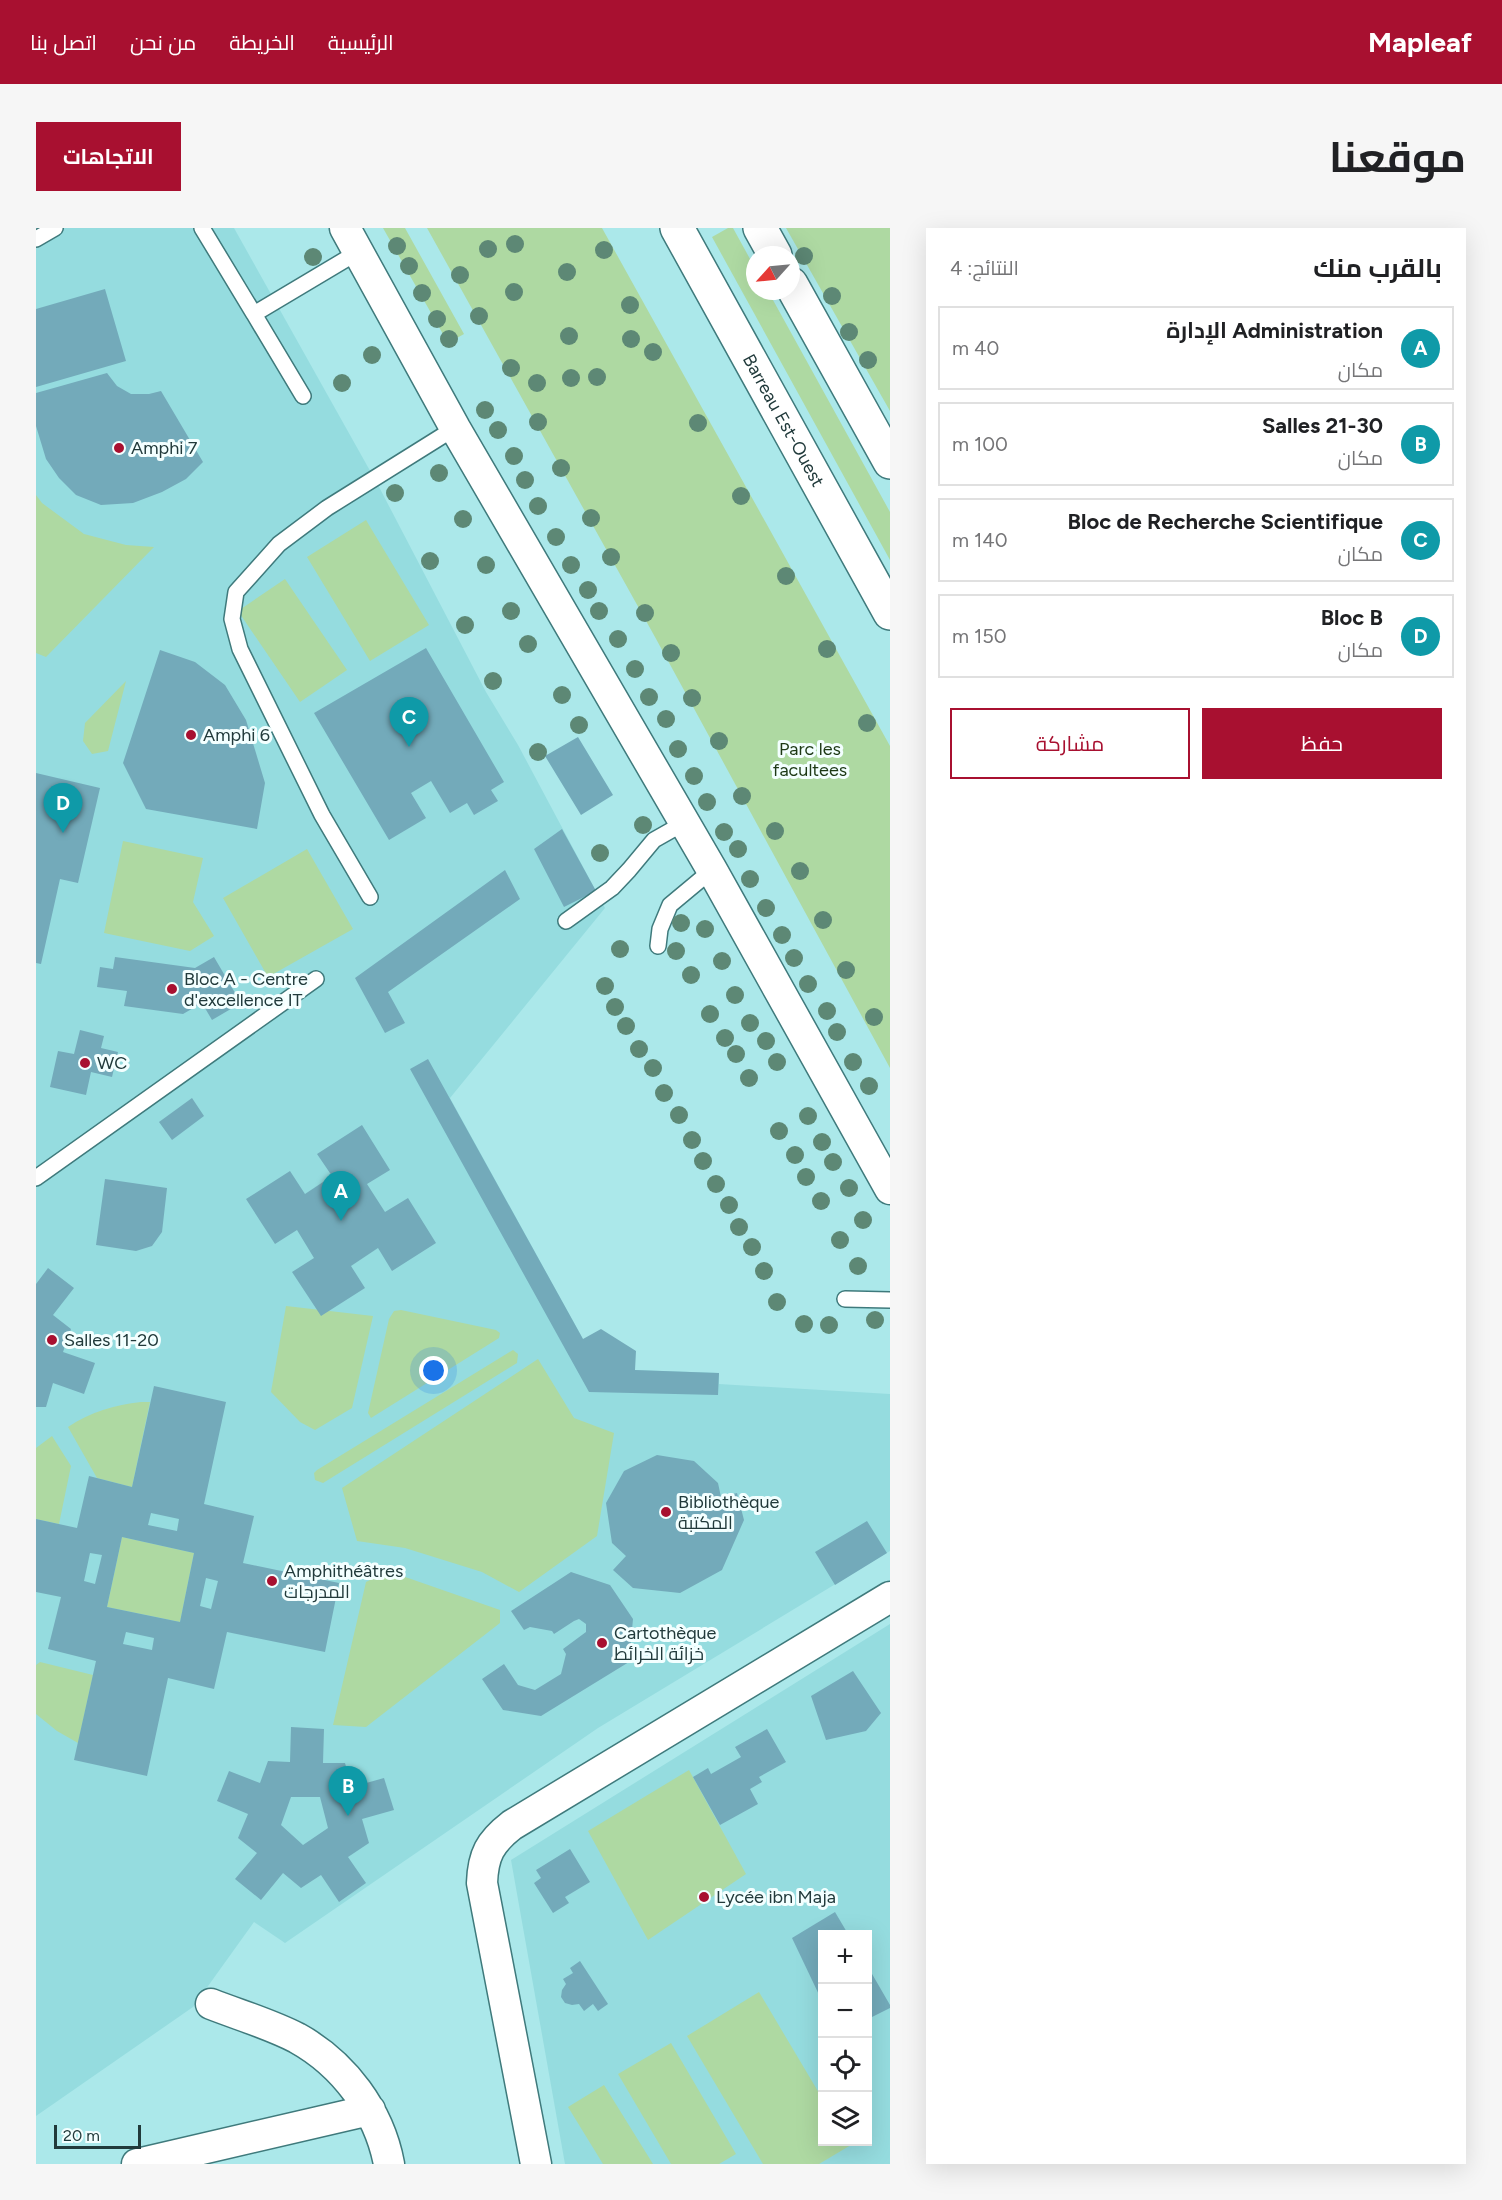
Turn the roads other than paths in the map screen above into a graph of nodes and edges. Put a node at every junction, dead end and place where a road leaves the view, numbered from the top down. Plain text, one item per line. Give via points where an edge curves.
1 (55, 228) edge
2 (202, 228) edge
3 (677, 228) edge
4 (760, 228) edge
5 (36, 239) edge
6 (351, 240) edge
7 (770, 246) edge
8 (800, 300) edge
9 (254, 314) junction
10 (303, 396) dead end
11 (455, 428) junction
12 (890, 462) edge
13 (890, 613) edge
14 (684, 823) junction
15 (712, 870) junction
16 (370, 897) dead end
17 (566, 921) dead end
18 (658, 946) dead end
19 (316, 978) dead end
20 (36, 1178) edge
21 (890, 1188) edge
22 (845, 1299) dead end
23 (890, 1300) edge
24 (890, 1597) edge
25 (211, 2004) dead end
26 (370, 2109) junction
27 (144, 2163) edge
28 (389, 2164) edge
29 (536, 2164) edge

1 - 5 lane
2 - 9 lane
3 - 13 main road, Barreau Est-Ouest
4 - 7 main road
6 - 9 lane
6 - 11 street
8 - 12 main road
9 - 10 lane
11 - 14 street
11 - 16 lane via 287,538 236,592 232,619 240,649 322,815
14 - 15 street
14 - 17 lane via 654,840 612,888
15 - 18 lane via 670,905
15 - 21 street
19 - 20 lane
22 - 23 lane
24 - 29 street via 512,1826 497,1837 488,1851 482,1883
25 - 26 street via 295,2037 320,2052 341,2071
26 - 27 street
26 - 28 street via 386,2146

